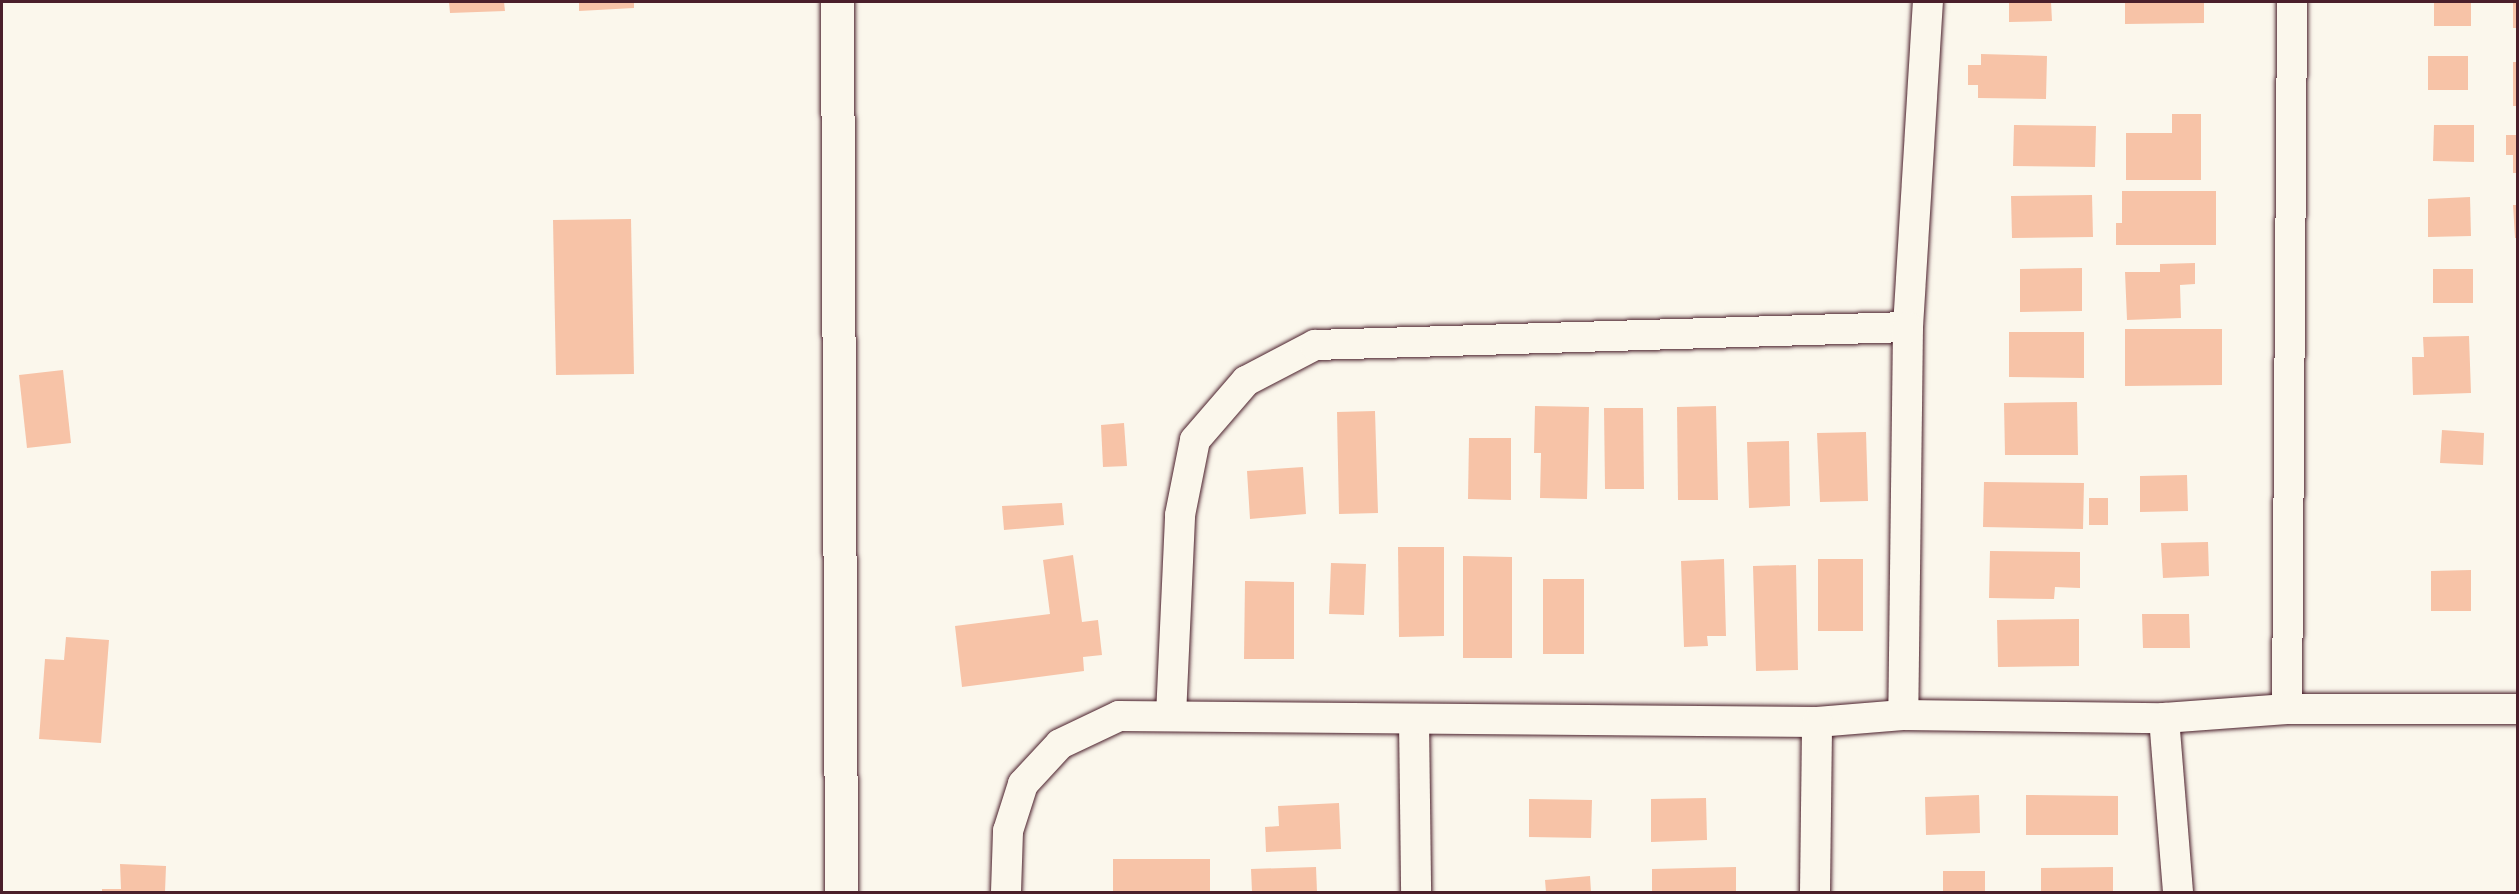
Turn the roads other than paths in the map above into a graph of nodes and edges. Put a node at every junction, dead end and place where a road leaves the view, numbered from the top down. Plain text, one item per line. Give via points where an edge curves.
1 (837, 2) edge
2 (1928, 2) edge
3 (2292, 2) edge
4 (1908, 327) junction
5 (2517, 709) edge
6 (2287, 710) junction
7 (1903, 715) junction
8 (1171, 716) junction
9 (2164, 717) junction
10 (1414, 719) junction
11 (1817, 722) junction
12 (841, 892) edge
13 (1006, 892) edge
14 (1416, 892) edge
15 (1815, 892) edge
16 (2178, 892) edge

1 - 12 street
2 - 4 street
3 - 6 street
4 - 7 street
4 - 8 street via 1316,345 1246,381 1195,440 1180,515
5 - 6 street
6 - 9 street
7 - 9 street
7 - 11 street
8 - 10 street
8 - 13 street via 1119,716 1060,744 1023,784 1008,831
9 - 16 street
10 - 11 street
10 - 14 street
11 - 15 street

